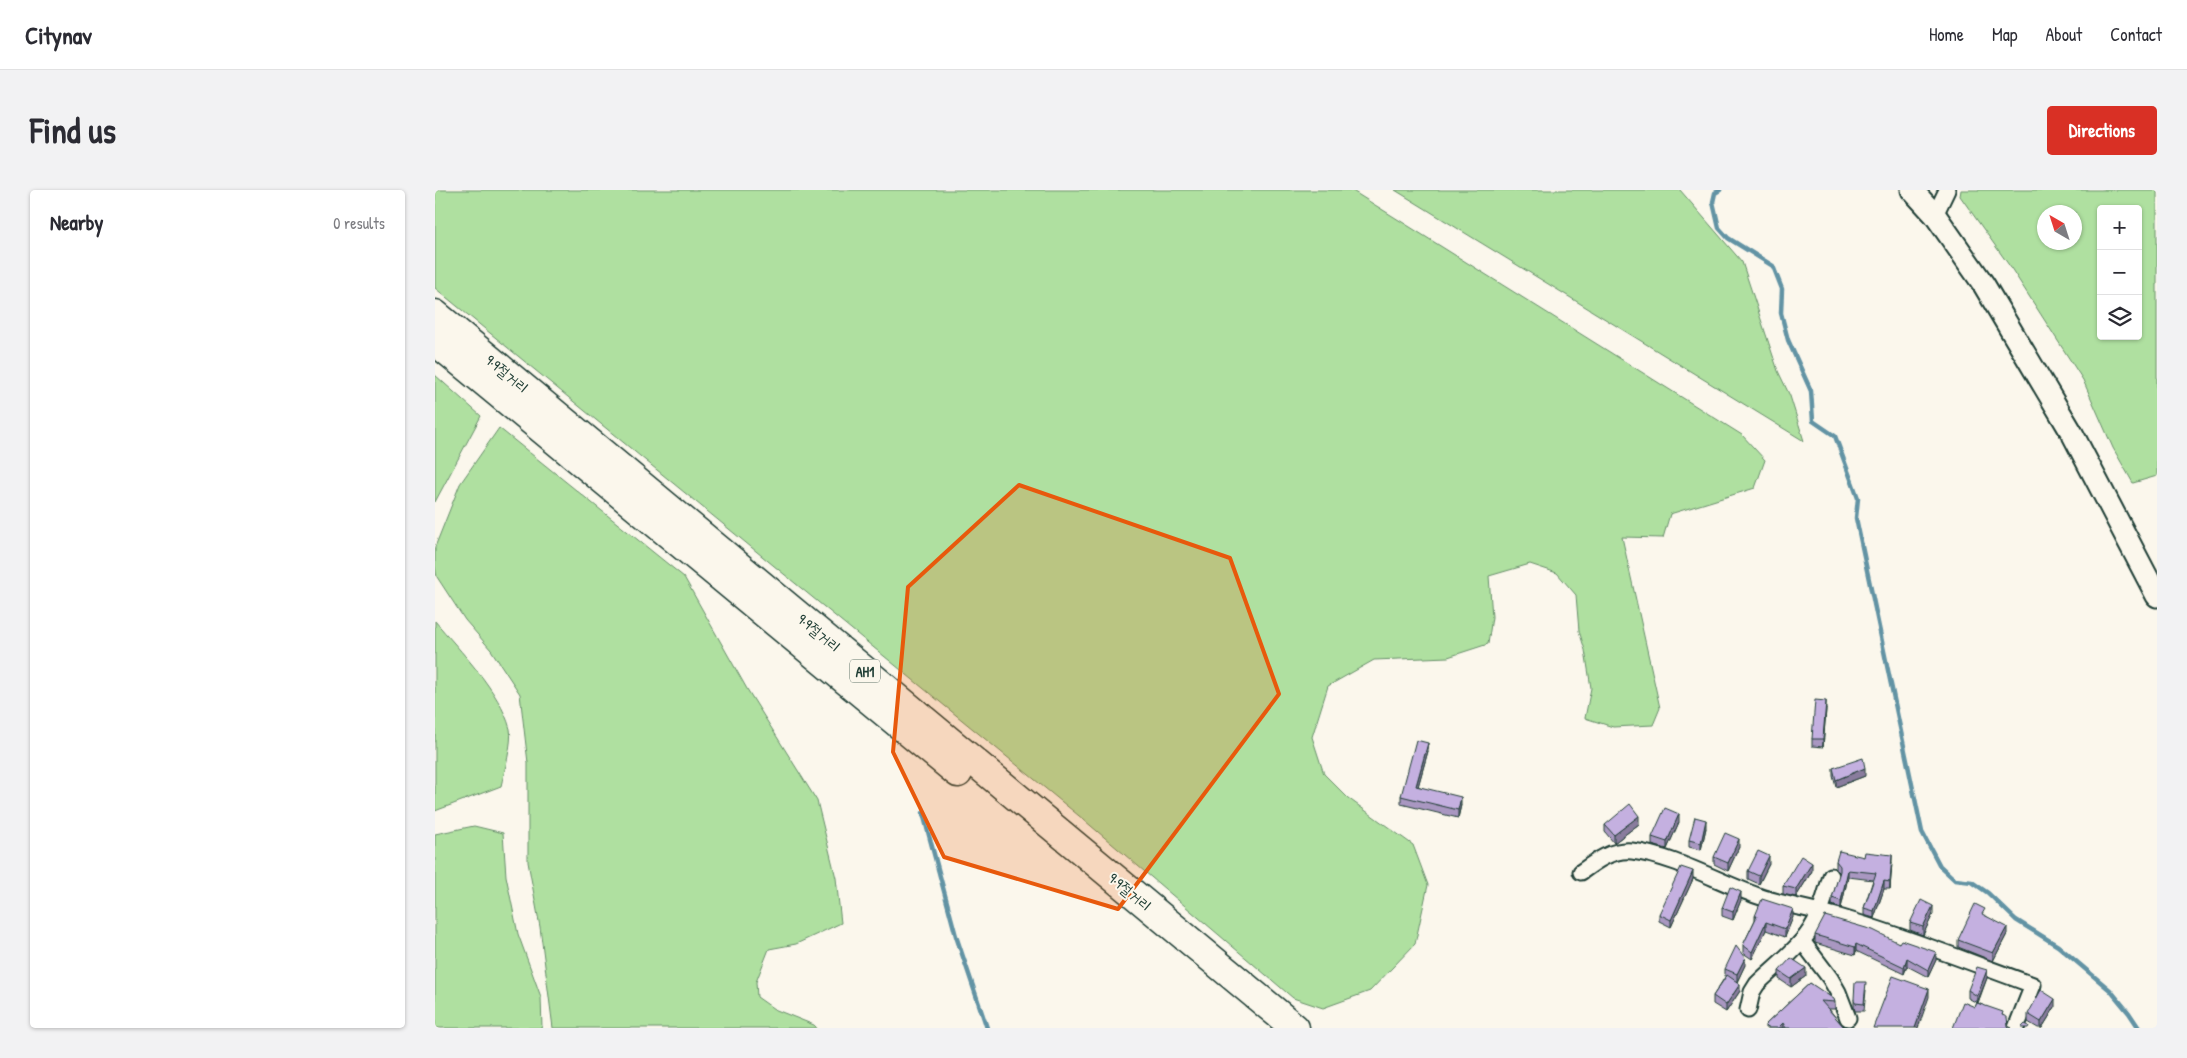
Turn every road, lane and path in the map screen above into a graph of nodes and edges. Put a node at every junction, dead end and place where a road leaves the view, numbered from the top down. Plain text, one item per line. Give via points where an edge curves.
1 (1912, 190) edge
2 (1947, 190) edge
3 (1935, 215) junction
4 (435, 314) edge
5 (435, 341) edge
6 (2157, 596) edge
7 (1581, 872) dead end
8 (1831, 876) dead end
9 (1820, 912) junction
10 (1803, 940) junction
11 (1748, 1010) dead end
12 (1848, 1018) dead end
13 (1266, 1028) edge
14 (1295, 1028) edge
15 (2016, 1028) edge

1 - 3 street
2 - 3 street
3 - 6 street via 1984,286 2072,433
4 - 14 highway, 9·9절거리 / AH1
5 - 13 highway, 9·9절거리 / AH1
7 - 9 street via 1616,852 1632,851 1667,860 1760,897
8 - 9 street
9 - 10 street
9 - 15 street via 2033,985
10 - 11 street via 1757,984
10 - 12 street via 1830,978

